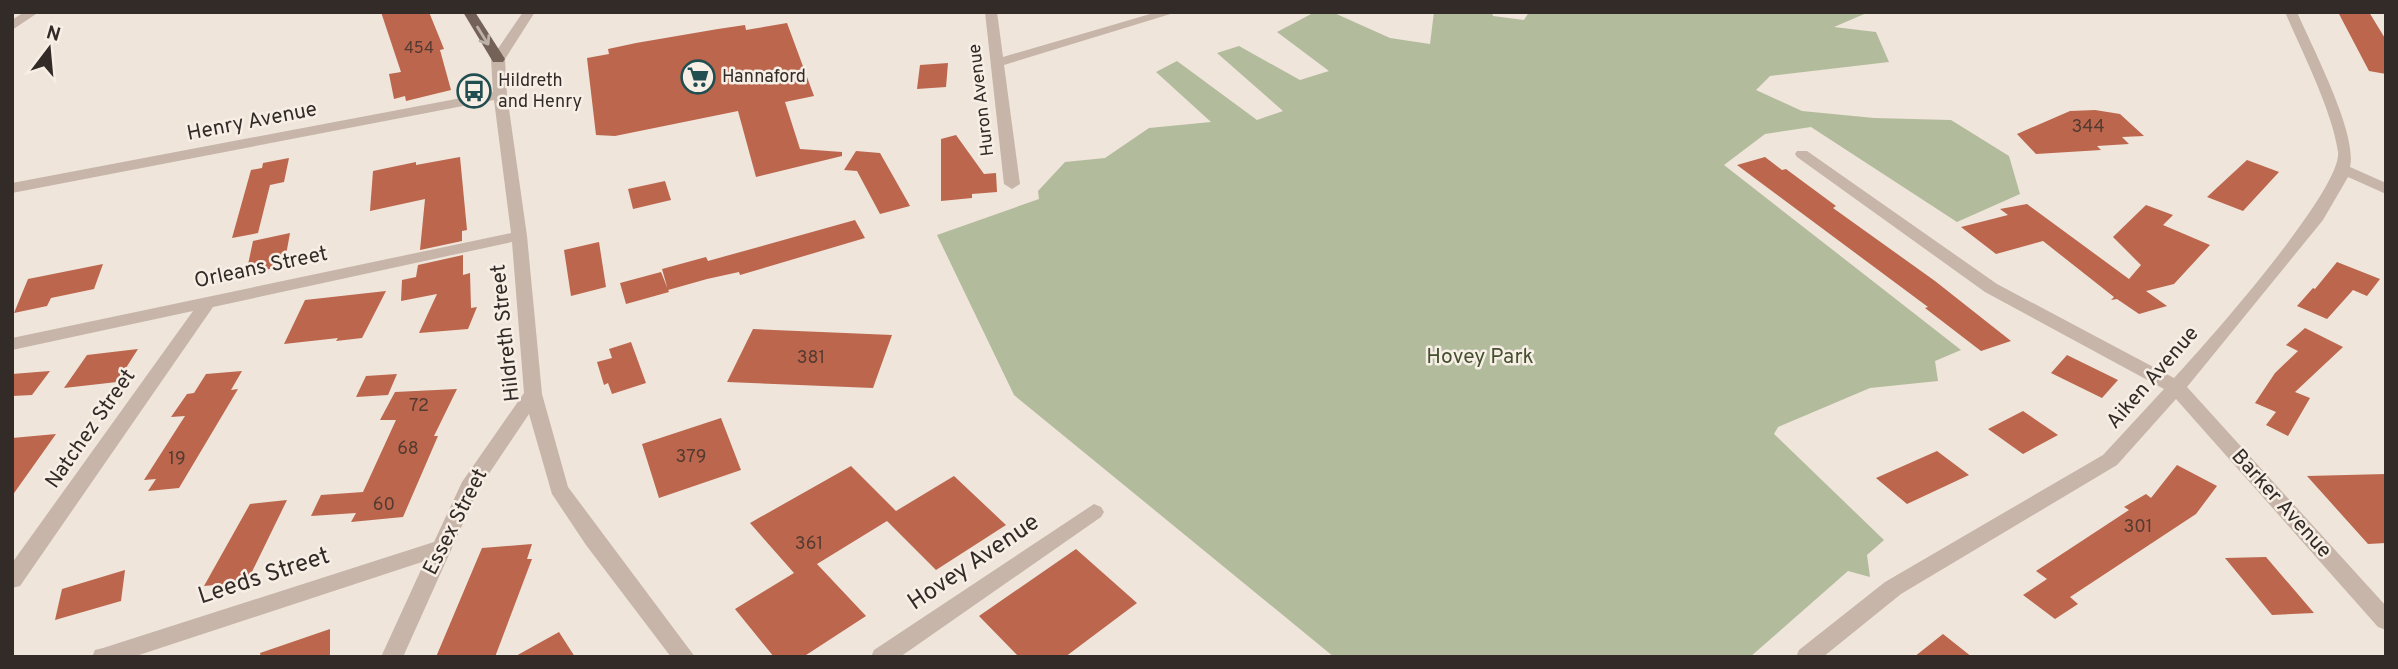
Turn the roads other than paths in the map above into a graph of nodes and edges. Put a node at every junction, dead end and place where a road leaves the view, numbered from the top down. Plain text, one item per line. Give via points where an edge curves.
1 (33, 12) edge
2 (468, 12) edge
3 (529, 12) edge
4 (991, 12) edge
5 (1171, 12) edge
6 (2291, 12) edge
7 (12, 26) edge
8 (498, 59) junction
9 (997, 63) junction
10 (500, 96) junction
11 (1802, 154) dead end
12 (2342, 169) junction
13 (1012, 184) dead end
14 (12, 188) edge
15 (2386, 189) edge
16 (519, 236) junction
17 (207, 303) junction
18 (12, 344) edge
19 (2176, 387) junction
20 (533, 394) junction
21 (1094, 512) dead end
22 (441, 548) junction
23 (12, 580) edge
24 (2386, 621) edge
25 (103, 657) edge
26 (392, 657) edge
27 (684, 657) edge
28 (882, 657) edge
29 (1807, 657) edge

1 - 7 street
2 -> 8 main road
3 - 8 street
4 - 9 street, Huron Avenue
5 - 9 street
6 - 12 street, Aiken Avenue via 2328,98 2346,154
8 - 10 street, Hildreth Street
9 - 13 street, Huron Avenue
10 - 14 street, Henry Avenue
10 - 16 street, Hildreth Street
11 - 19 street, Barker Avenue via 1991,288
12 - 15 street
12 - 19 street, Aiken Avenue via 2317,217
16 - 17 street, Orleans Street
16 - 20 street, Hildreth Street
17 - 18 street, Orleans Street
17 - 23 street, Natchez Street
19 - 24 street, Barker Avenue
19 - 29 street, Aiken Avenue via 2110,460 1893,588
20 - 22 street, Essex Street via 469,487
20 - 27 street, Hildreth Street via 559,489
21 - 28 street, Hovey Avenue
22 - 25 street, Leeds Street
22 - 26 street, Essex Street

